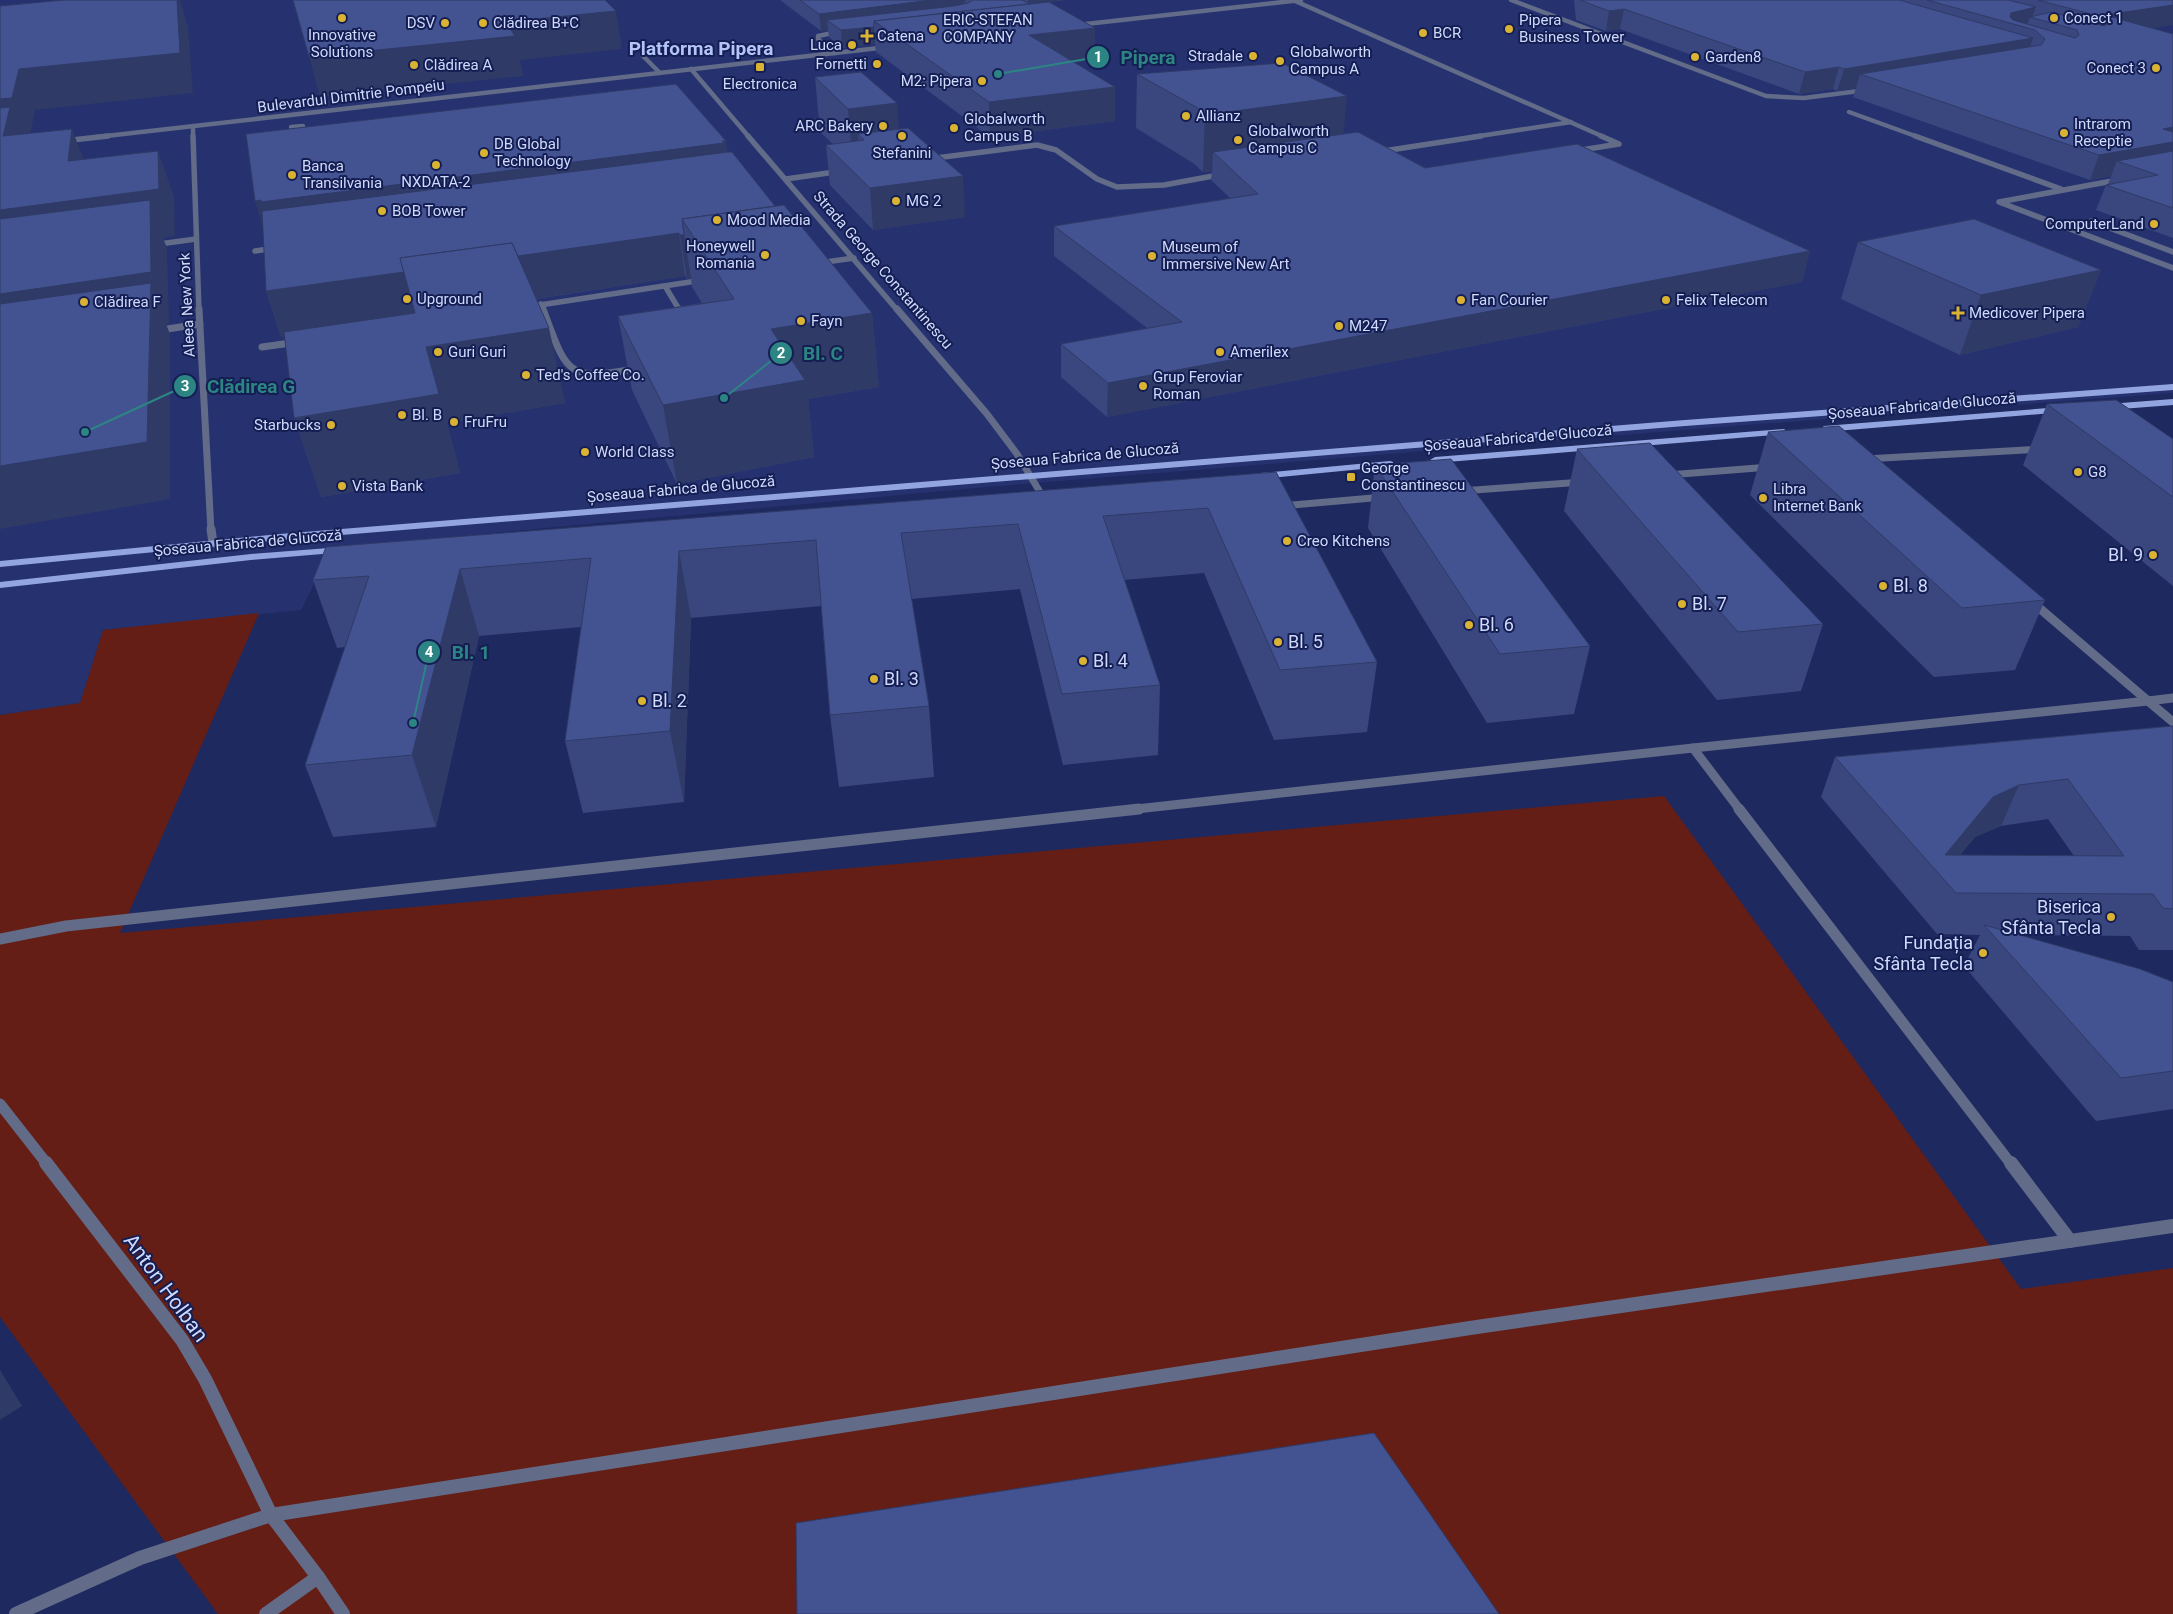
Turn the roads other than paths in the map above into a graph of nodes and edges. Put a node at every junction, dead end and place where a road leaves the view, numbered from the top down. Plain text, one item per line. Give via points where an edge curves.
1 (1301, 0) edge
2 (1511, 0) edge
3 (1295, 1) edge
4 (1070, 26) edge
5 (848, 31) edge
6 (893, 46) edge
7 (834, 53) junction
8 (642, 55) dead end
9 (690, 70) junction
10 (660, 73) junction
11 (1876, 89) edge
12 (1849, 112) dead end
13 (294, 115) junction
14 (1571, 122) junction
15 (193, 126) junction
16 (297, 126) edge
17 (58, 142) edge
18 (1570, 151) edge
19 (1374, 152) edge
20 (925, 160) edge
21 (846, 171) edge
22 (1226, 174) edge
23 (2127, 178) edge
24 (786, 179) junction
25 (2063, 190) junction
26 (2091, 221) dead end
27 (196, 240) junction
28 (147, 246) edge
29 (284, 247) edge
30 (255, 251) edge
31 (2173, 252) edge
32 (854, 258) junction
33 (810, 265) edge
34 (2173, 268) edge
35 (714, 279) edge
36 (665, 286) junction
37 (542, 304) junction
38 (522, 308) edge
39 (200, 324) junction
40 (690, 326) edge
41 (143, 333) edge
42 (310, 340) edge
43 (262, 347) dead end
44 (646, 367) edge
45 (2173, 387) edge
46 (2173, 402) edge
47 (2095, 408) edge
48 (2067, 410) edge
49 (1829, 428) junction
50 (1809, 430) edge
51 (1790, 431) edge
52 (1842, 439) edge
53 (2055, 448) dead end
54 (1425, 461) edge
55 (1396, 463) edge
56 (1775, 466) edge
57 (1872, 466) edge
58 (1031, 476) junction
59 (1656, 476) edge
60 (1248, 477) edge
61 (1596, 481) edge
62 (1447, 492) edge
63 (1398, 496) edge
64 (1044, 497) edge
65 (1268, 507) edge
66 (214, 543) junction
67 (350, 550) edge
68 (0, 564) edge
69 (0, 584) edge
70 (2021, 593) edge
71 (2173, 698) edge
72 (2148, 701) junction
73 (2173, 722) edge
74 (1693, 748) junction
75 (0, 939) edge
76 (0, 1104) edge
77 (2173, 1226) edge
78 (2070, 1241) junction
79 (270, 1514) junction
80 (318, 1576) junction
81 (16, 1614) edge
82 (266, 1614) edge
83 (343, 1614) edge

1 - 3 street
2 - 11 street via 1766,96 1808,100
3 - 4 street
3 - 14 street
5 - 7 street via 818,36
6 - 7 street, Bulevardul Dimitrie Pompeiu
7 - 9 street, Bulevardul Dimitrie Pompeiu
8 - 10 street
9 - 10 street, Bulevardul Dimitrie Pompeiu
9 - 24 street, Strada George Constantinescu
10 - 13 street, Bulevardul Dimitrie Pompeiu
12 - 25 street
13 - 15 street, Bulevardul Dimitrie Pompeiu
13 - 16 street
14 - 18 street via 1619,144
14 - 19 street
15 - 17 street, Bulevardul Dimitrie Pompeiu
15 - 27 street, Aleea New York
20 - 22 street via 1037,145 1053,147 1104,183 1115,186 1137,188
21 - 24 street
23 - 25 street
24 - 32 street, Strada George Constantinescu
25 - 34 street via 1999,202
26 - 31 street
27 - 28 street
27 - 39 street, Aleea New York
29 - 30 street
32 - 33 street
32 - 58 street, Strada George Constantinescu via 992,420
35 - 36 street
36 - 37 street
36 - 40 street
37 - 38 street
37 - 44 street via 565,363 576,372 601,374
39 - 41 street
39 - 66 street, Aleea New York via 209,518
42 - 43 street
45 - 58 main road, Șoseaua Fabrica de Glucoză
46 - 47 main road
48 - 49 main road, Șoseaua Fabrica de Glucoză
49 - 50 main road, Șoseaua Fabrica de Glucoză
49 - 52 street
51 - 54 main road, Șoseaua Fabrica de Glucoză
53 - 57 street via 1860,458
55 - 60 main road
56 - 59 street
58 - 64 street, Strada George Constantinescu
58 - 66 main road, Șoseaua Fabrica de Glucoză
61 - 62 street
63 - 65 street
66 - 68 main road, Șoseaua Fabrica de Glucoză
67 - 69 main road, Șoseaua Fabrica de Glucoză via 251,557
70 - 72 street
71 - 72 street
72 - 73 street
72 - 74 street
74 - 75 street via 66,926
74 - 78 street
76 - 79 street, Anton Holban via 182,1340 205,1379
77 - 78 street
78 - 79 street via 1470,1328
79 - 80 street, Anton Holban
79 - 81 street via 140,1558
80 - 82 street
80 - 83 street, Anton Holban

